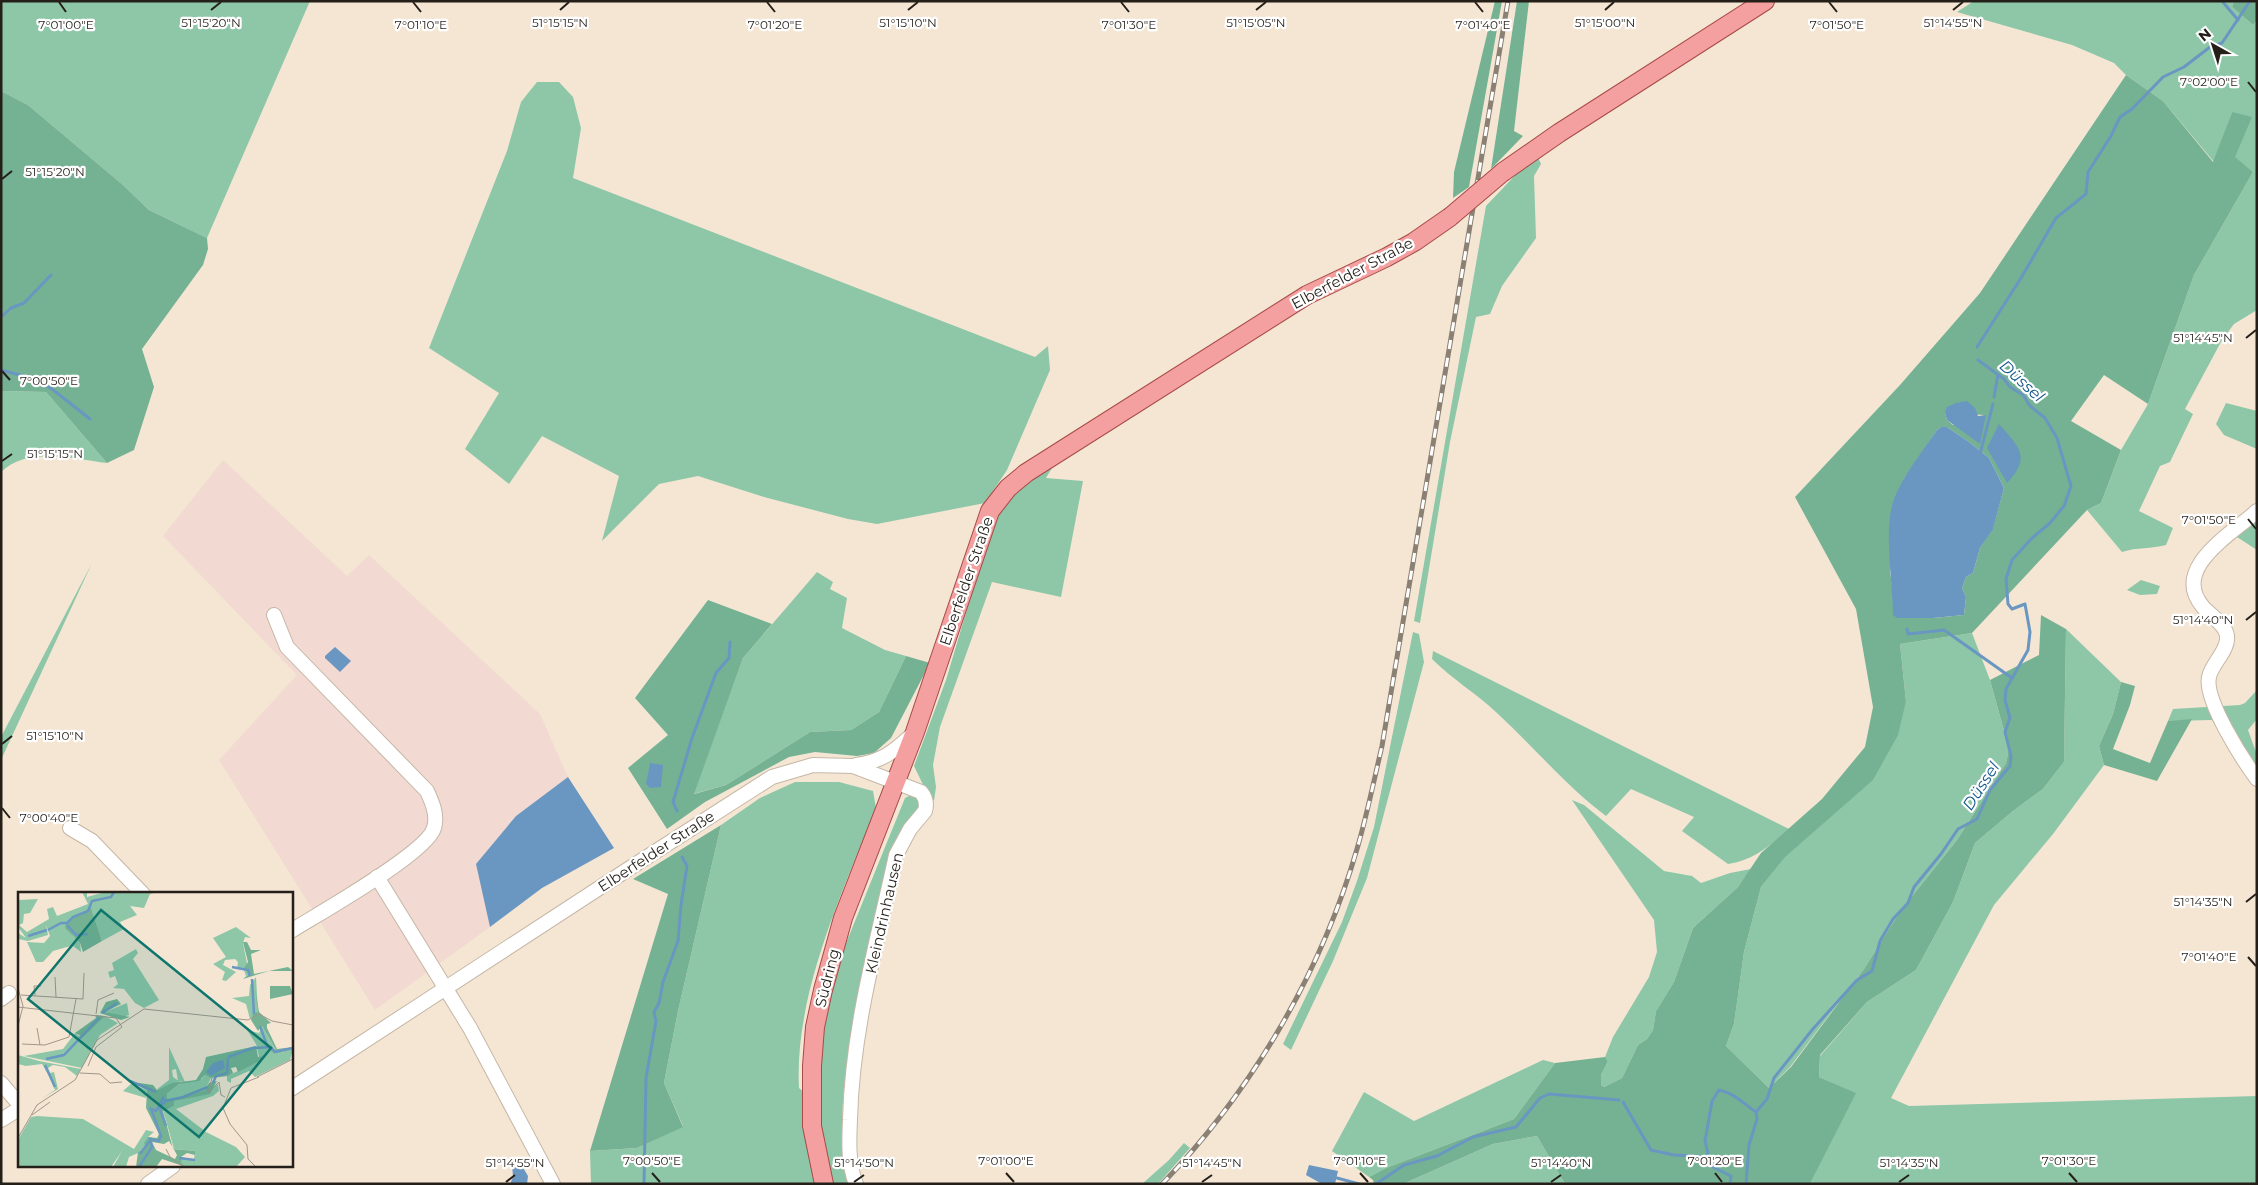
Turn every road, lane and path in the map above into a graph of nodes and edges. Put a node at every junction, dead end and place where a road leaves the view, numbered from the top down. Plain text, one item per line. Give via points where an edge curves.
1 (1765, 1) edge
2 (2257, 511) edge
3 (274, 615) dead end
4 (915, 732) junction
5 (853, 766) junction
6 (2257, 779) edge
7 (897, 782) junction
8 (70, 828) dead end
9 (376, 877) junction
10 (142, 892) edge
11 (292, 930) edge
12 (446, 988) junction
13 (1, 1083) edge
14 (292, 1088) edge
15 (18, 1103) edge
16 (18, 1110) edge
17 (1, 1120) edge
18 (171, 1168) edge
19 (148, 1184) edge
20 (553, 1184) edge
21 (824, 1184) edge
22 (856, 1184) edge

1 - 4 main road, Elberfelder Straße, bridge via 1559,133 1414,242 1307,295 1026,473 1008,488 990,510
2 - 6 street via 2202,560 2193,583 2198,600 2227,635 2226,644 2209,676 2212,696 2232,742
3 - 9 street via 287,648 395,756 427,791 432,802 434,829 424,842
4 - 5 street via 887,757
4 - 7 main road, Elberfelder Straße
5 - 7 street, Elberfelder Straße
5 - 12 street, Elberfelder Straße via 813,765 772,777
7 - 21 main road, Südring via 843,918 816,1026 812,1126
7 - 22 street, Kleindrinhausen via 921,792 926,806 896,855 854,1050 850,1156
8 - 10 street via 92,841
9 - 11 street
9 - 12 street
12 - 14 street, Elberfelder Straße
12 - 20 street via 491,1065
13 - 15 street
16 - 17 street
18 - 19 street

